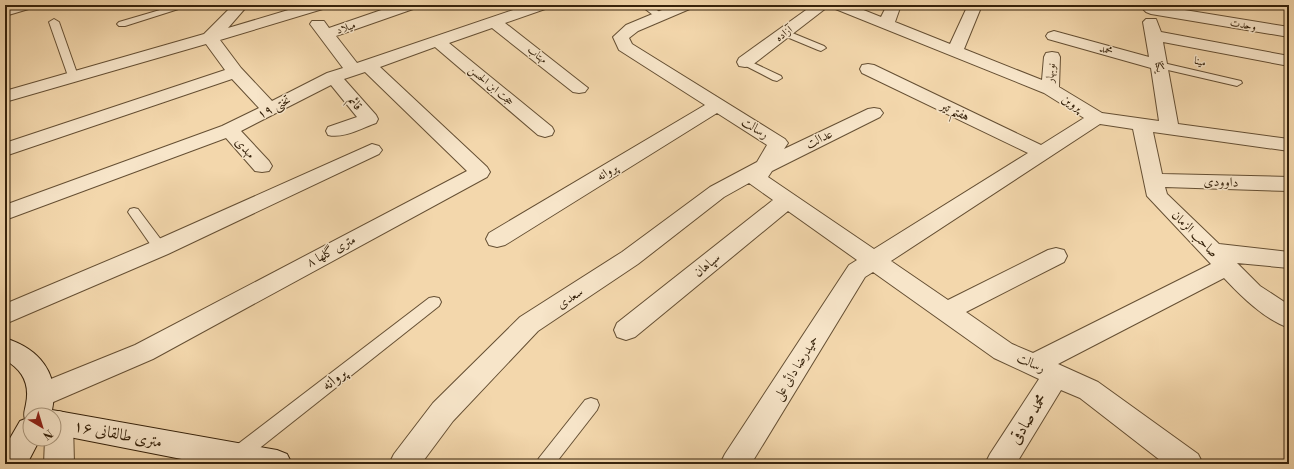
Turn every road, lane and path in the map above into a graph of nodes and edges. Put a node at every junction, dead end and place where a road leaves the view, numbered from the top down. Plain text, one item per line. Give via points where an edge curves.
1 (27, 5) edge
2 (187, 5) edge
3 (241, 5) edge
4 (286, 5) edge
5 (411, 5) edge
6 (543, 5) edge
7 (644, 5) edge
8 (687, 5) edge
9 (823, 5) edge
10 (838, 5) edge
11 (894, 5) edge
12 (976, 5) edge
13 (311, 6) edge
14 (1150, 7) edge
15 (167, 8) edge
16 (5, 11) edge
17 (660, 16) junction
18 (276, 19) junction
19 (54, 22) dead end
20 (494, 22) junction
21 (122, 24) dead end
22 (886, 24) junction
23 (1289, 32) edge
24 (785, 33) junction
25 (326, 34) junction
26 (1152, 35) junction
27 (1054, 36) dead end
28 (210, 38) junction
29 (438, 41) junction
30 (821, 48) dead end
31 (954, 51) junction
32 (1052, 57) dead end
33 (1289, 61) edge
34 (745, 62) joint
35 (1159, 65) junction
36 (361, 68) junction
37 (868, 69) dead end
38 (235, 72) junction
39 (73, 76) junction
40 (333, 77) junction
41 (776, 78) dead end
42 (1237, 83) dead end
43 (579, 88) dead end
44 (1050, 89) junction
45 (5, 97) edge
46 (717, 105) junction
47 (270, 109) junction
48 (874, 113) dead end
49 (1097, 118) junction
50 (1142, 125) junction
51 (1170, 128) junction
52 (229, 130) junction
53 (335, 131) dead end
54 (545, 131) dead end
55 (1289, 145) edge
56 (5, 150) edge
57 (372, 150) dead end
58 (1043, 153) junction
59 (262, 166) dead end
60 (765, 166) junction
61 (1154, 180) junction
62 (1289, 184) edge
63 (787, 200) junction
64 (134, 212) dead end
65 (5, 213) edge
66 (497, 238) dead end
67 (160, 248) junction
68 (1056, 256) dead end
69 (1220, 259) junction
70 (1289, 260) edge
71 (865, 266) junction
72 (434, 302) dead end
73 (947, 311) junction
74 (5, 314) edge
75 (1289, 318) edge
76 (626, 330) dead end
77 (5, 348) edge
78 (1045, 370) junction
79 (590, 405) dead end
80 (46, 407) edge
81 (59, 407) edge
82 (62, 417) edge
83 (22, 445) edge
84 (56, 447) edge
85 (234, 457) junction
86 (8, 464) edge
87 (60, 464) edge
88 (277, 464) edge
89 (404, 464) edge
90 (545, 464) edge
91 (735, 464) edge
92 (1000, 464) edge
93 (1188, 464) edge

1 - 16 street
2 - 15 lane
3 - 28 street
4 - 18 street
5 - 25 street, میلاد
6 - 20 street, تختی ۱۹
7 - 17 lane
8 - 17 street
9 - 24 street, آزاده
10 - 22 street, پروین
11 - 22 street
12 - 31 street
13 - 18 street
13 - 25 street
14 - 23 street, وحدت
14 - 26 street, یکتا
15 - 21 lane
17 - 46 street, رسالت via 632,28 621,37 625,47
18 - 28 street
19 - 39 lane
20 - 29 street, تختی ۱۹
20 - 43 street, مهتاب
22 - 31 street, پروین
24 - 30 lane
24 - 34 street, آزاده
25 - 36 street via 345,56
26 - 33 street
26 - 35 street, یکتا
27 - 35 street, محمد
28 - 38 street
28 - 39 street
29 - 36 street, تختی ۱۹
29 - 54 street, حجت ابن الحسن
31 - 44 street, پروین
32 - 44 street, نوبهار
34 - 41 lane
35 - 42 lane, مینا
35 - 51 street, یکتا
36 - 40 street, تختی ۱۹
36 - 81 street, ۸ متری گلها via 480,172 144,352
37 - 58 street, هفتم تیر
38 - 47 street
38 - 56 street
39 - 45 street
40 - 47 street, تختی ۱۹
40 - 53 street, قائم via 369,119
44 - 49 street, پروین
46 - 60 street, رسالت via 778,143
46 - 66 street, پروانه
47 - 52 street, تختی ۱۹
48 - 60 street, عدالت
49 - 50 street, پروین
49 - 58 street
50 - 51 street, پروین
50 - 61 street, صاحب الزمان
51 - 55 street, پروین
52 - 59 street, مهدی
52 - 65 street, تختی ۱۹
57 - 67 street
58 - 71 street
60 - 63 street, رسالت via 757,179
60 - 89 street, سعدی via 717,192 630,258 529,324 443,412
61 - 62 street, داوودی
61 - 69 street, صاحب الزمان via 1158,196
63 - 71 street, رسالت
63 - 76 street, سپاهان
64 - 67 lane
67 - 74 street
68 - 73 street
69 - 70 street
69 - 75 street, صاحب الزمان via 1252,292
69 - 78 street
71 - 73 street, رسالت
71 - 91 street, حمیدرضا دائی علی
72 - 85 lane, پروانه
73 - 78 street, رسالت via 1003,351
77 - 80 street via 21,355 32,365 39,379
78 - 92 street, محمد صادقی
78 - 93 street, رسالت via 1088,390
79 - 90 lane
82 - 85 street, ۱۶ متری طالقانی
83 - 86 street
84 - 87 street
85 - 88 street, ۱۶ متری طالقانی

